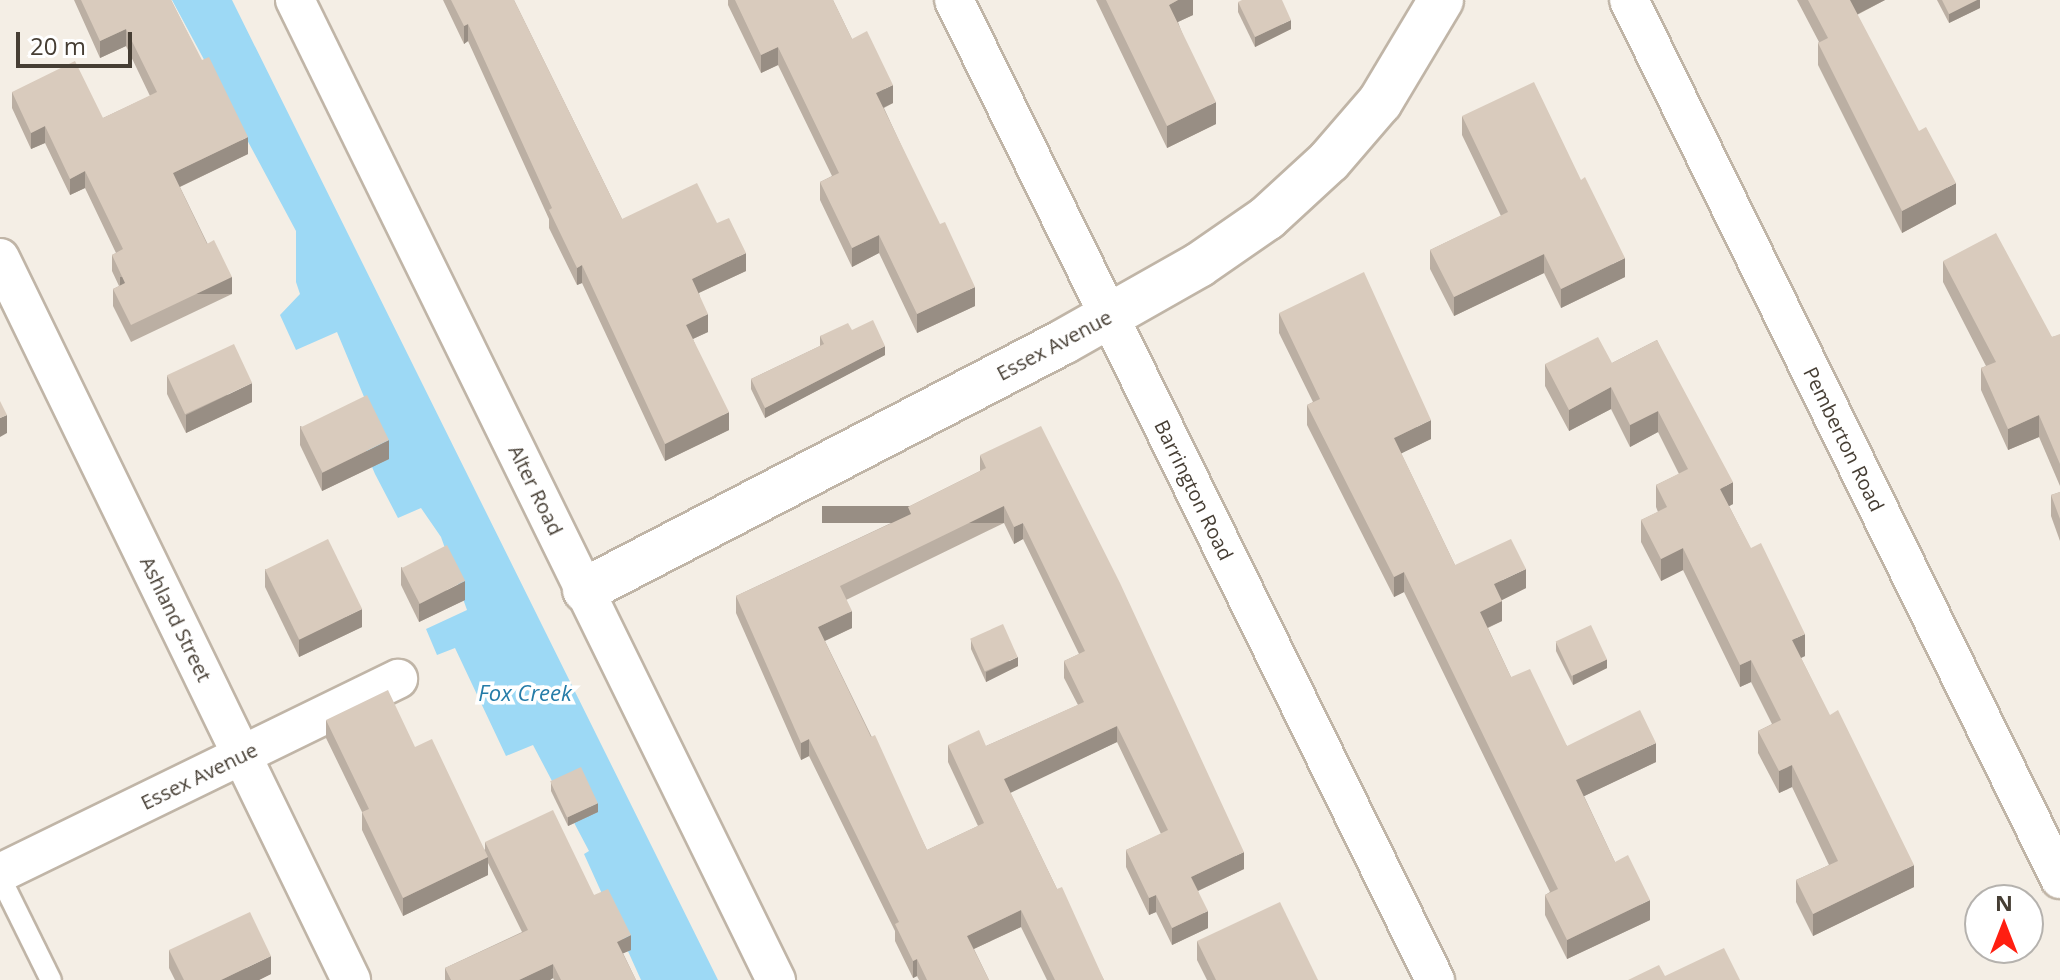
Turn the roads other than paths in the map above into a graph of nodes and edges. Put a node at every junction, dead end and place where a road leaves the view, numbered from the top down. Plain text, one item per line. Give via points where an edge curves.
1 (295, 0) edge
2 (954, 0) edge
3 (1441, 0) edge
4 (1629, 0) edge
5 (0, 258) edge
6 (1109, 316) junction
7 (585, 590) junction
8 (398, 679) dead end
9 (242, 754) junction
10 (0, 875) edge
11 (2060, 879) edge
12 (51, 980) edge
13 (351, 980) edge
14 (776, 980) edge
15 (1435, 980) edge

1 - 7 street, Alter Road
2 - 6 street, Barrington Road
3 - 6 street, Essex Avenue via 1380,102 1329,161 1267,218 1199,265
4 - 11 street, Pemberton Road
5 - 9 street, Ashland Street
6 - 7 street, Essex Avenue
6 - 15 street, Barrington Road
7 - 14 street, Alter Road
8 - 9 street, Essex Avenue
9 - 10 street, Essex Avenue
9 - 13 street, Ashland Street
10 - 12 lane

